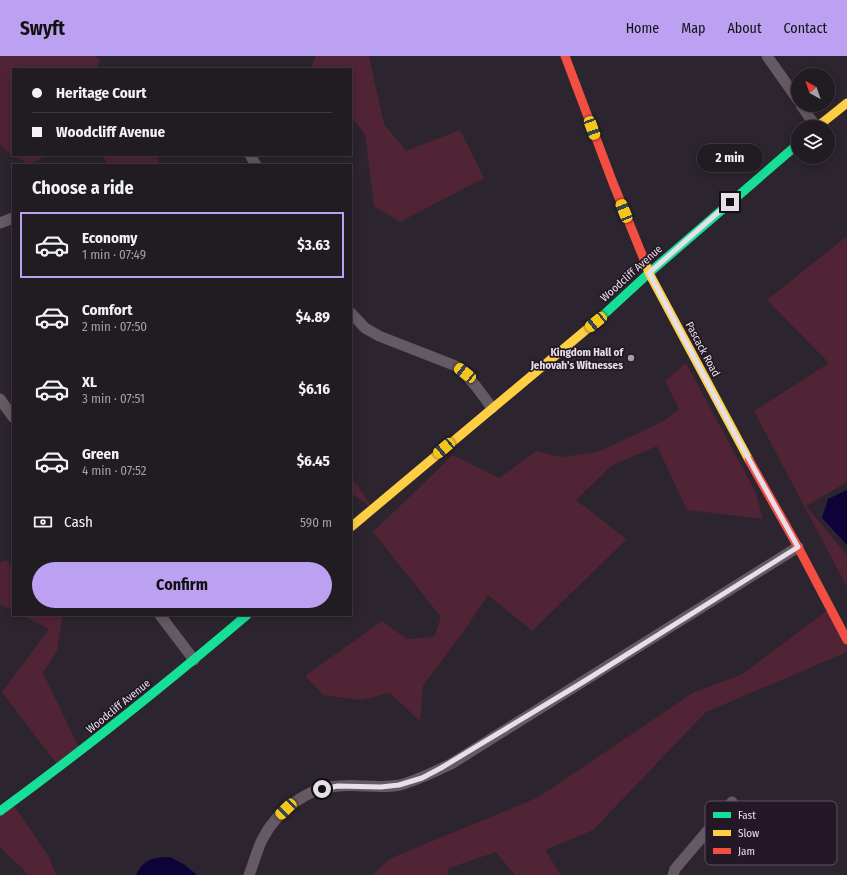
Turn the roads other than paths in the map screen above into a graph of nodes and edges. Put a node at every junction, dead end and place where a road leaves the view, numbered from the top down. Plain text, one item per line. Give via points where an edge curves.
1 (565, 56) edge
2 (767, 56) edge
3 (791, 90) edge
4 (847, 103) edge
5 (826, 120) edge
6 (791, 150) edge
7 (12, 218) edge
8 (0, 223) edge
9 (649, 273) junction
10 (352, 314) edge
11 (0, 399) edge
12 (492, 408) junction
13 (12, 416) edge
14 (352, 526) edge
15 (798, 547) junction
16 (161, 616) edge
17 (246, 616) edge
18 (847, 640) edge
19 (194, 660) junction
20 (0, 811) edge
21 (705, 834) edge
22 (249, 875) edge
23 (672, 875) edge

1 - 9 main road, Pascack Road
2 - 3 street
4 - 5 main road
6 - 9 main road, Woodcliff Avenue
7 - 8 street
9 - 12 main road, Woodcliff Avenue via 596,322
9 - 15 main road, Pascack Road
10 - 12 street via 365,328 379,336 456,366 469,378
11 - 13 street
12 - 14 main road, Woodcliff Avenue
15 - 18 main road, Pascack Road
15 - 22 street via 464,755 422,778 399,785 338,786 312,792 297,801 272,823 263,838
16 - 19 street
17 - 19 main road, Woodcliff Avenue
19 - 20 main road, Woodcliff Avenue via 80,752
21 - 23 street

